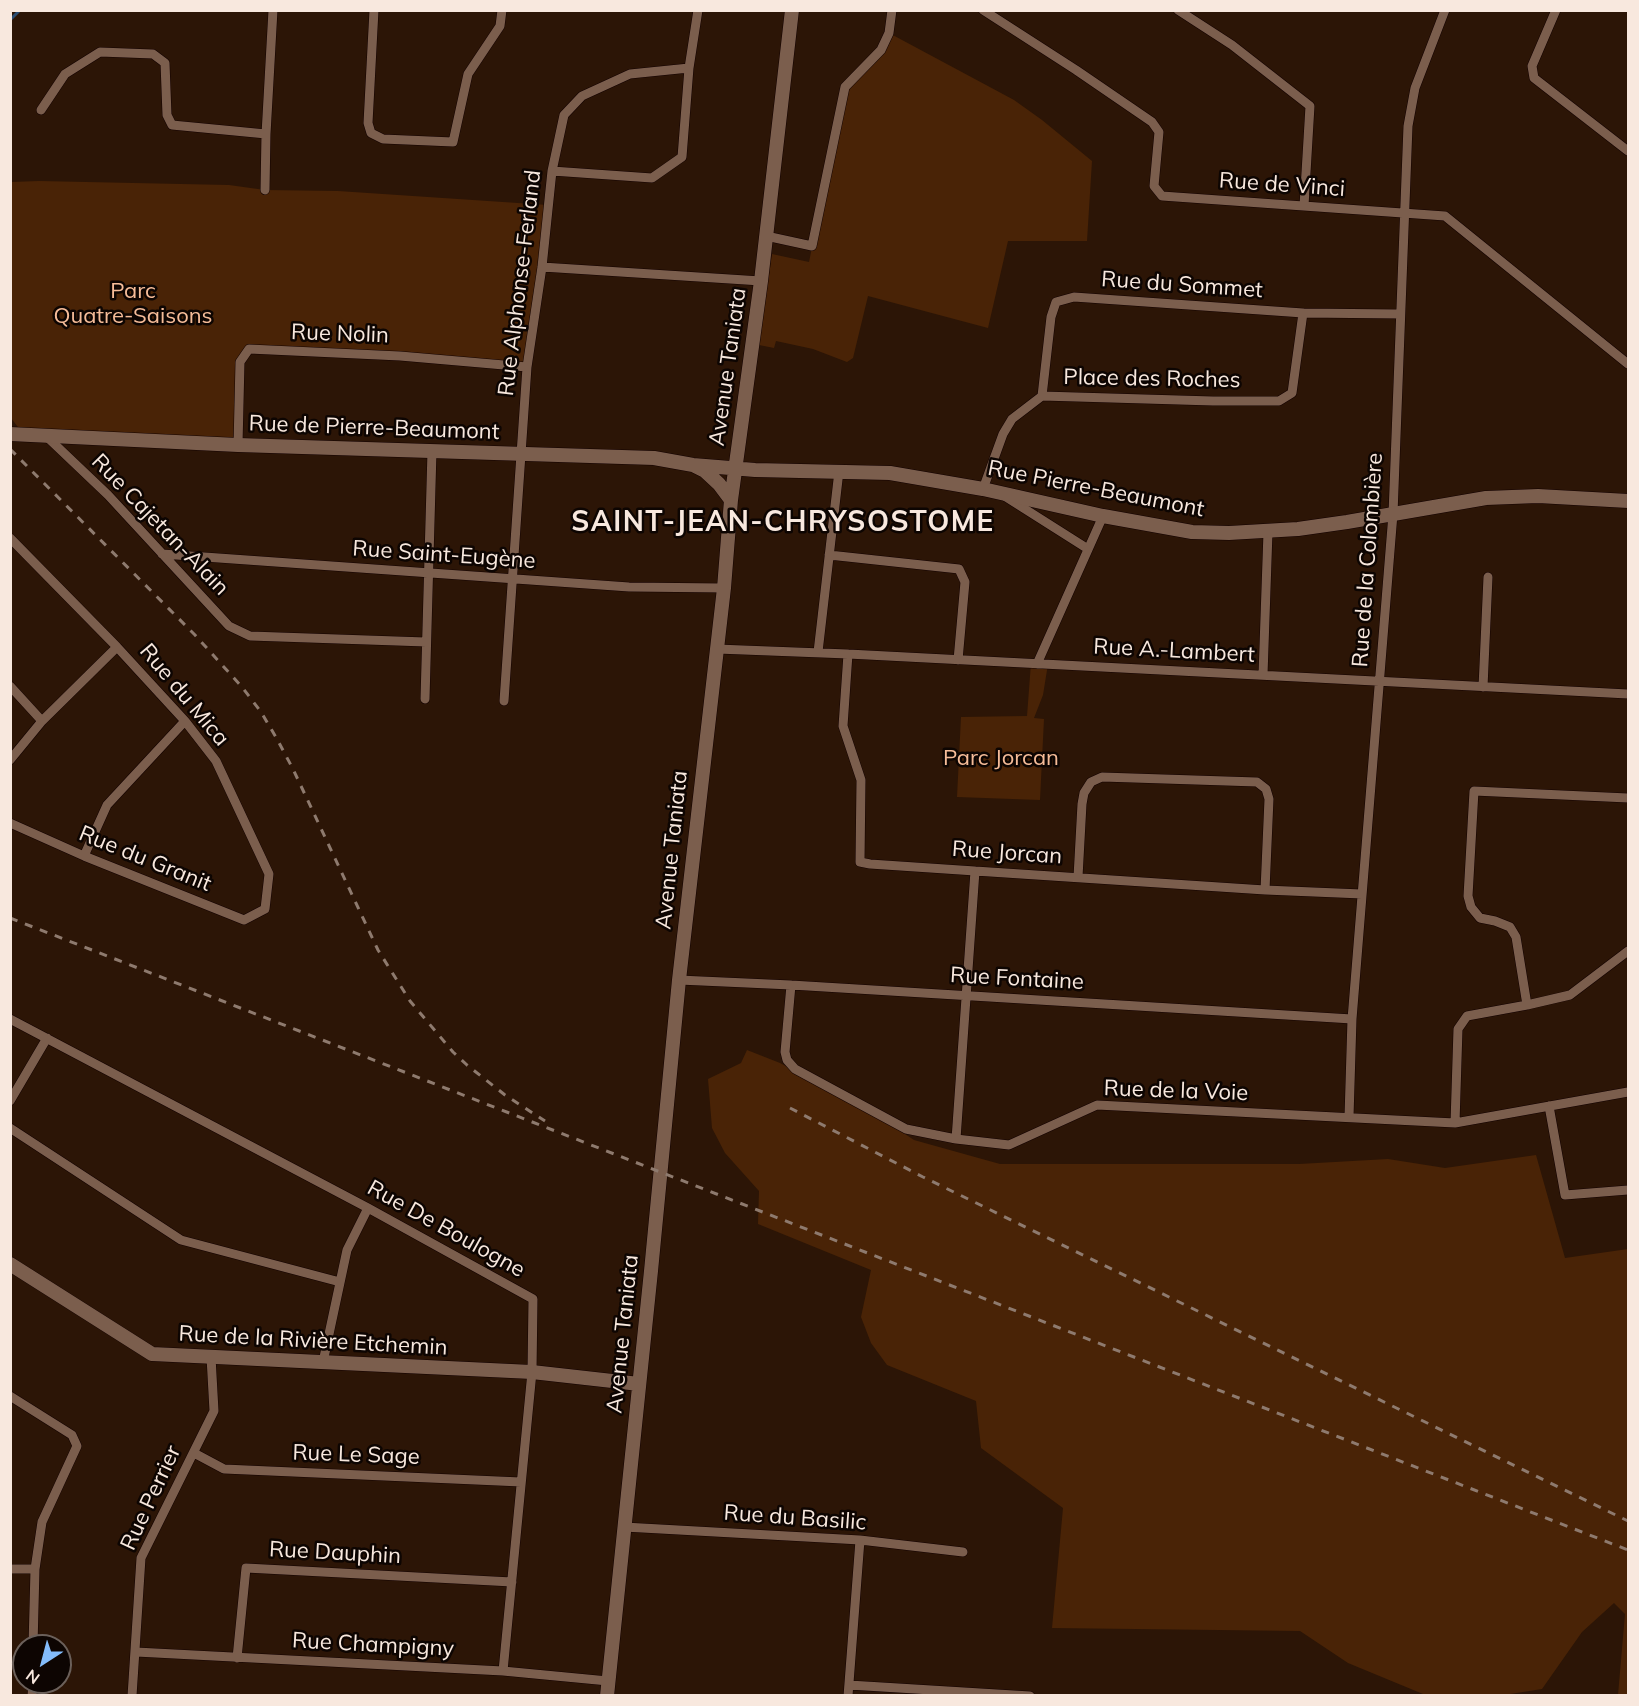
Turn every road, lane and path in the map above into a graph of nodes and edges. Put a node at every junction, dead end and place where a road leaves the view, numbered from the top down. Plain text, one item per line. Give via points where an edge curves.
1 (273, 10) edge
2 (374, 10) edge
3 (502, 10) edge
4 (698, 10) edge
5 (792, 10) edge
6 (892, 10) edge
7 (983, 10) edge
8 (1178, 10) edge
9 (1445, 10) edge
10 (1556, 10) edge
11 (689, 68) junction
12 (41, 110) dead end
13 (266, 134) junction
14 (1629, 151) edge
15 (552, 171) junction
16 (265, 190) dead end
17 (1304, 206) junction
18 (1404, 213) junction
19 (766, 236) junction
20 (542, 267) junction
21 (761, 281) junction
22 (1303, 313) junction
23 (1400, 314) junction
24 (1629, 364) edge
25 (527, 367) junction
26 (1042, 396) junction
27 (10, 434) edge
28 (45, 435) junction
29 (238, 445) junction
30 (432, 451) junction
31 (521, 453) junction
32 (693, 465) junction
33 (735, 467) junction
34 (839, 471) junction
35 (982, 489) junction
36 (999, 493) junction
37 (731, 500) junction
38 (1629, 501) edge
39 (1393, 514) junction
40 (1103, 516) junction
41 (1268, 532) junction
42 (10, 538) edge
43 (1088, 549) junction
44 (162, 554) junction
45 (829, 555) junction
46 (428, 573) junction
47 (1488, 577) dead end
48 (513, 580) junction
49 (724, 588) junction
50 (426, 642) junction
51 (117, 647) junction
52 (717, 649) junction
53 (818, 652) junction
54 (848, 654) junction
55 (958, 660) junction
56 (1037, 664) junction
57 (1263, 675) junction
58 (1379, 681) junction
59 (10, 686) edge
60 (1483, 687) junction
61 (1629, 694) edge
62 (425, 699) dead end
63 (504, 701) dead end
64 (42, 721) junction
65 (185, 721) junction
66 (10, 760) edge
67 (1629, 798) edge
68 (10, 823) edge
69 (84, 856) junction
70 (975, 871) junction
71 (1078, 877) junction
72 (1265, 890) junction
73 (1362, 894) junction
74 (265, 909) joint
75 (1629, 951) edge
76 (679, 980) junction
77 (791, 985) junction
78 (966, 996) junction
79 (1527, 1005) junction
80 (10, 1018) edge
81 (1352, 1019) junction
82 (47, 1038) junction
83 (1629, 1092) edge
84 (10, 1101) edge
85 (1550, 1106) junction
86 (1350, 1117) junction
87 (1455, 1123) junction
88 (10, 1128) edge
89 (956, 1138) junction
90 (1629, 1190) edge
91 (368, 1208) junction
92 (10, 1264) edge
93 (340, 1282) junction
94 (211, 1357) junction
95 (322, 1362) junction
96 (532, 1372) junction
97 (639, 1384) junction
98 (10, 1396) edge
99 (194, 1454) junction
100 (521, 1482) junction
101 (624, 1527) junction
102 (860, 1540) junction
103 (963, 1552) dead end
104 (10, 1569) edge
105 (35, 1569) junction
106 (512, 1582) junction
107 (33, 1634) edge
108 (136, 1652) junction
109 (237, 1658) junction
110 (503, 1671) junction
111 (608, 1681) junction
112 (849, 1685) junction
113 (132, 1695) edge
114 (607, 1695) edge
115 (848, 1695) edge
116 (1030, 1695) edge

1 - 13 street
2 - 3 street via 368,123 371,133 383,139 453,142 468,74 500,26
4 - 11 street
5 - 19 main road, Avenue Taniata
6 - 19 street via 889,33 880,50 845,87 812,246
7 - 17 street, Rue de Vinci via 1152,122 1159,132 1154,186 1162,196
8 - 17 street via 1232,45 1310,106
9 - 18 street, Rue de la Colombière via 1415,88 1407,126
10 - 14 street via 1532,66 1534,78
11 - 15 street, Rue Alphonse-Ferland via 630,74 582,96 564,115
11 - 15 street via 682,157 652,178
12 - 13 street via 65,74 100,52 153,54 165,63 167,115 172,125
13 - 16 street
15 - 20 street, Rue Alphonse-Ferland
17 - 18 street, Rue de Vinci
18 - 23 street, Rue de la Colombière
18 - 24 street, Rue de Vinci via 1445,216
19 - 21 main road, Avenue Taniata
20 - 21 street
20 - 25 street, Rue Alphonse-Ferland
21 - 33 main road, Avenue Taniata
22 - 23 street, Rue du Sommet
22 - 26 street, Place des Roches via 1292,393 1279,401
22 - 26 street, Rue du Sommet via 1074,297 1056,302
23 - 39 street, Rue de la Colombière
25 - 29 street, Rue Nolin via 249,349 240,362
25 - 31 street, Rue Alphonse-Ferland
26 - 35 street, Place des Roches via 1012,419
27 - 28 main road, Rue de Pierre-Beaumont
28 - 29 main road, Rue de Pierre-Beaumont
28 - 44 street, Rue Cajetan-Alain
29 - 30 main road, Rue de Pierre-Beaumont
30 - 31 main road, Rue de Pierre-Beaumont
30 - 46 street
31 - 32 main road, Rue de Pierre-Beaumont via 654,458
31 - 48 street, Rue Alphonse-Ferland
32 - 33 main road, Rue de Pierre-Beaumont
32 - 37 main road via 705,471
33 - 34 main road, Rue Pierre-Beaumont
33 - 37 main road, Avenue Taniata
34 - 35 main road, Rue Pierre-Beaumont via 890,473
34 - 45 street
35 - 36 main road, Rue Pierre-Beaumont
36 - 40 main road, Rue Pierre-Beaumont
36 - 43 street
37 - 49 main road, Avenue Taniata
38 - 39 main road, Rue Pierre-Beaumont via 1538,496 1486,498
39 - 41 main road, Rue Pierre-Beaumont
39 - 58 street, Rue de la Colombière
40 - 41 main road, Rue Pierre-Beaumont via 1192,532
40 - 43 street
41 - 57 street
42 - 51 street, Rue du Mica
43 - 56 street
44 - 46 street, Rue Saint-Eugène
44 - 50 street, Rue Cajetan-Alain via 229,626 250,636
45 - 53 street
45 - 55 street via 959,569 965,582
46 - 48 street, Rue Saint-Eugène
46 - 50 street
47 - 60 street
48 - 49 street, Rue Saint-Eugène
48 - 63 street, Rue Alphonse-Ferland
49 - 52 main road, Avenue Taniata
50 - 62 street
51 - 64 street
51 - 65 street, Rue du Mica
52 - 53 street, Rue A.-Lambert
52 - 76 main road, Avenue Taniata
53 - 54 street, Rue A.-Lambert
54 - 55 street, Rue A.-Lambert
54 - 70 street, Rue Jorcan via 843,726 861,780 860,862
55 - 56 street, Rue A.-Lambert
56 - 57 street, Rue A.-Lambert
57 - 58 street, Rue A.-Lambert
58 - 60 street, Rue A.-Lambert
58 - 73 street, Rue de la Colombière
59 - 64 street
60 - 61 street, Rue A.-Lambert
64 - 66 street
65 - 69 street via 107,805
65 - 74 street, Rue du Mica via 216,762 269,874
67 - 79 street via 1474,791 1468,896 1480,918 1510,927 1516,937
68 - 69 street, Rue du Granit
69 - 74 street, Rue du Granit via 244,920
70 - 71 street, Rue Jorcan
70 - 78 street
71 - 72 street, Rue Jorcan
71 - 72 street via 1082,804 1091,782 1102,777 1257,782 1266,789 1269,799
72 - 73 street, Rue Jorcan
73 - 81 street, Rue de la Colombière
75 - 79 street via 1570,995
76 - 77 street, Rue Fontaine
76 - 97 main road, Avenue Taniata
77 - 78 street, Rue Fontaine
77 - 89 street, Rue de la Voie via 786,1052 795,1069 906,1129
78 - 81 street, Rue Fontaine
78 - 89 street
79 - 87 street via 1467,1016 1458,1029
80 - 82 street, Rue De Boulogne
81 - 86 street, Rue de la Colombière
82 - 84 street
82 - 91 street, Rue De Boulogne
83 - 85 street, Rue de la Voie
85 - 87 street, Rue de la Voie
85 - 90 street via 1565,1195
86 - 87 street, Rue de la Voie
86 - 89 street, Rue de la Voie via 1097,1105 1009,1145
88 - 93 street via 181,1240
91 - 93 street via 347,1250
91 - 96 street, Rue De Boulogne via 533,1299
92 - 94 main road, Rue de la Rivière Etchemin via 152,1354
93 - 95 street
94 - 95 main road, Rue de la Rivière Etchemin
94 - 99 street, Rue Perrier via 214,1410
95 - 96 main road, Rue de la Rivière Etchemin
96 - 97 main road, Rue de la Rivière Etchemin
96 - 100 street, Rue De Boulogne
97 - 101 main road, Avenue Taniata
98 - 105 street via 72,1435 77,1446 42,1522
99 - 100 street, Rue Le Sage via 224,1469
99 - 108 street, Rue Perrier via 141,1558
100 - 106 street, Rue De Boulogne
101 - 102 street, Rue du Basilic
101 - 111 main road, Avenue Taniata
102 - 103 street, Rue du Basilic
102 - 112 street
104 - 105 street
105 - 107 street
106 - 109 street, Rue Dauphin via 246,1568
106 - 110 street, Rue De Boulogne
108 - 109 street, Rue Champigny
108 - 113 street, Rue Perrier
109 - 110 street, Rue Champigny
110 - 111 street, Rue Champigny
111 - 114 main road, Avenue Taniata
112 - 115 street
112 - 116 street

